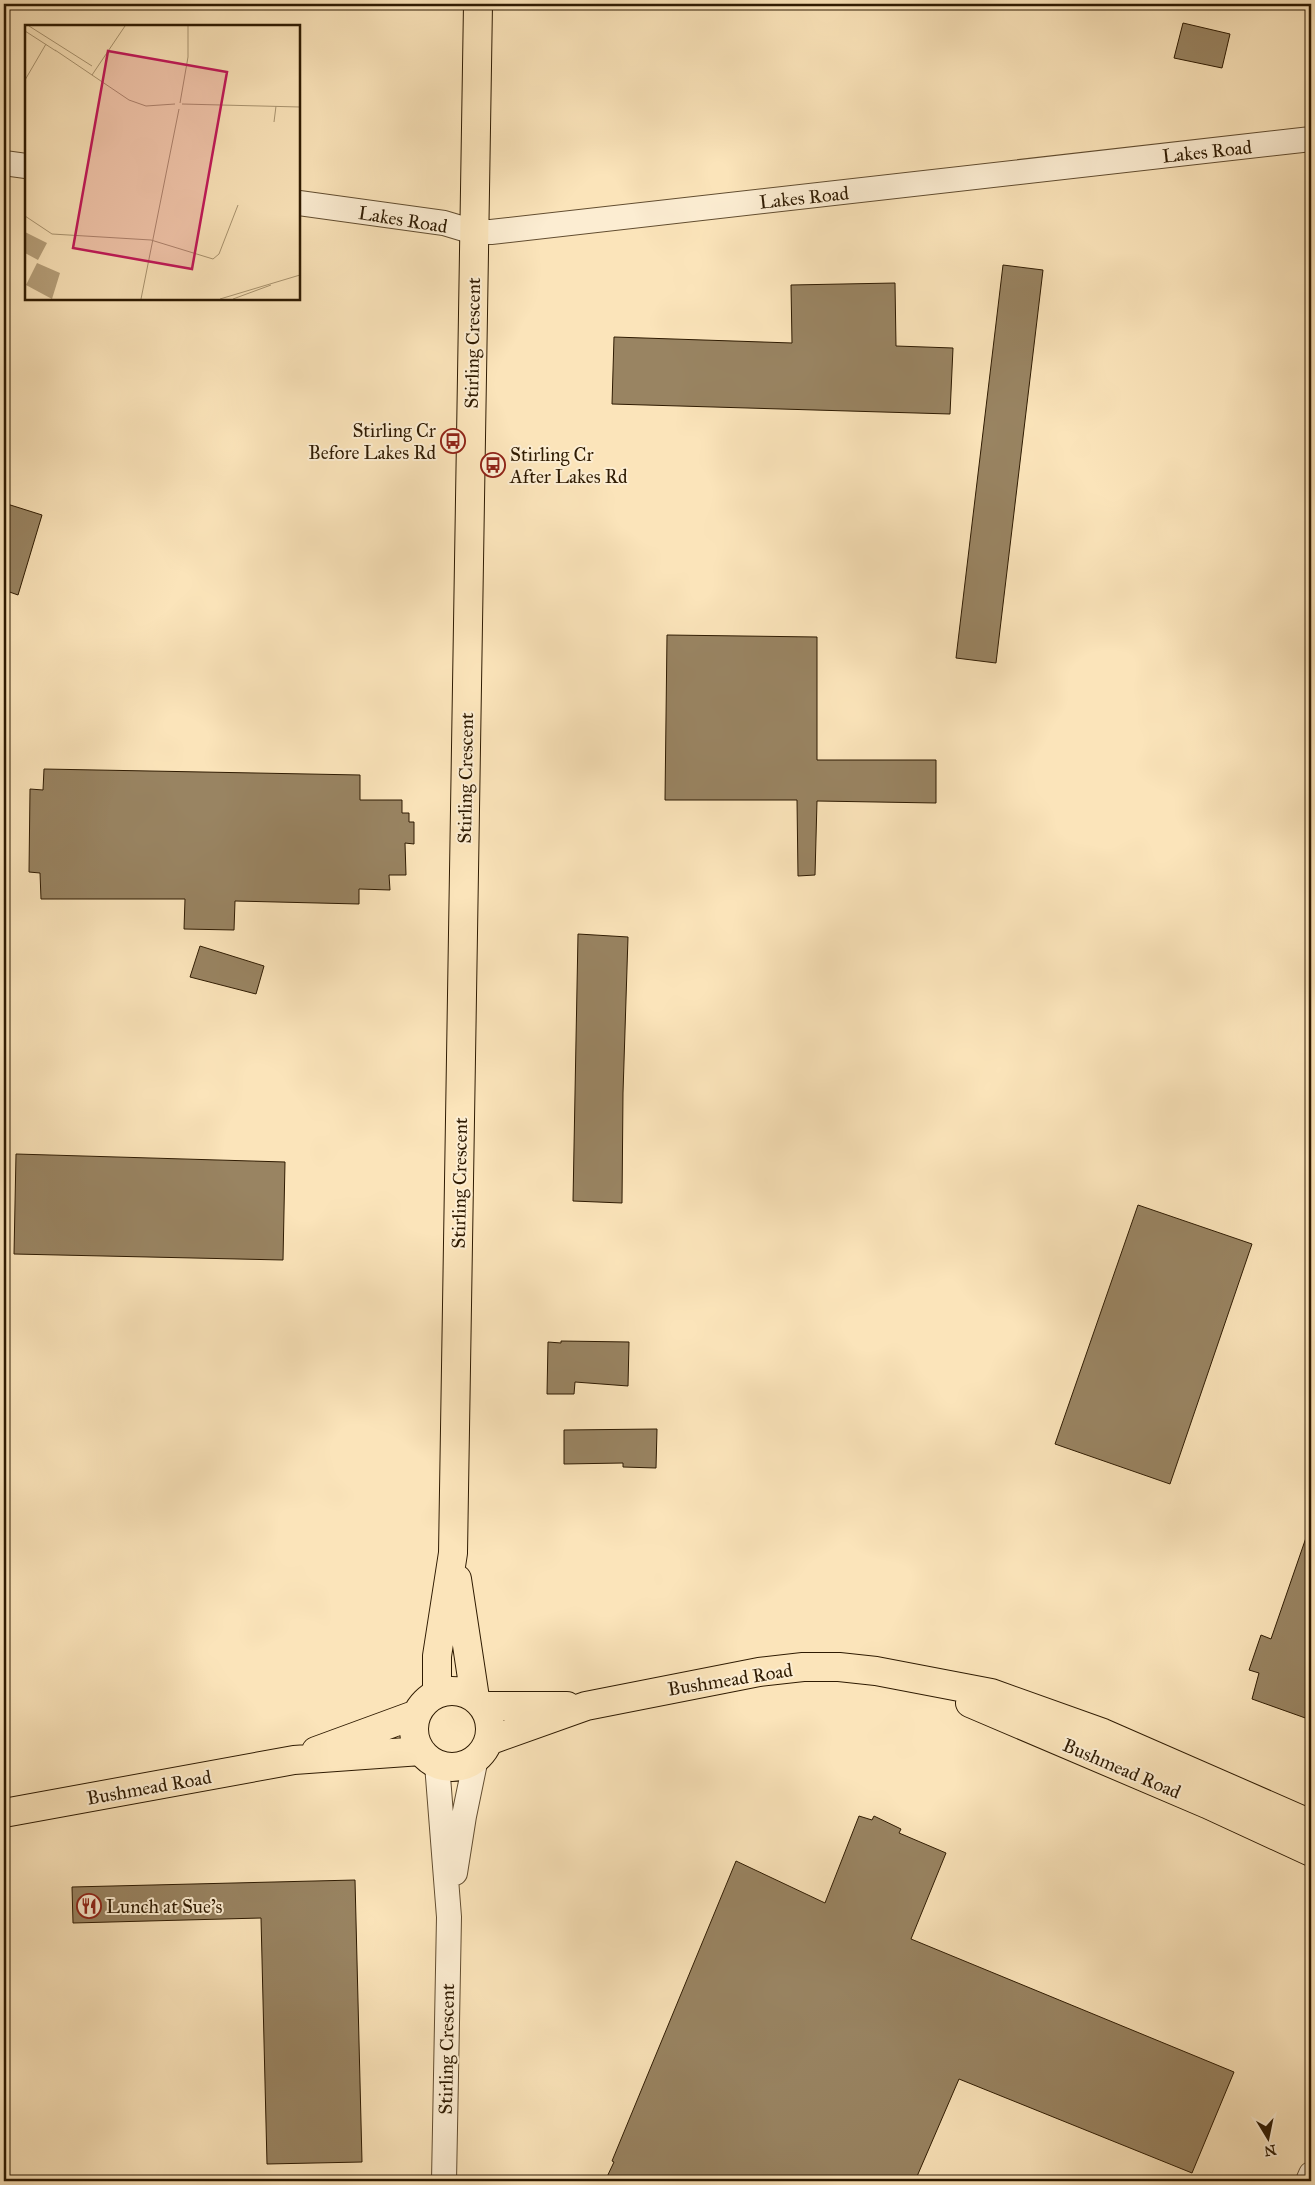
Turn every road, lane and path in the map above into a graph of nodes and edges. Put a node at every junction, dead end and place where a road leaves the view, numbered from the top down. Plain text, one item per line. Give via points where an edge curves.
1 (478, 4) edge
2 (1311, 139) edge
3 (4, 162) edge
4 (25, 166) edge
5 (300, 203) edge
6 (474, 232) junction
7 (453, 1553) junction
8 (934, 1683) junction
9 (437, 1694) junction
10 (479, 1702) junction
11 (586, 1706) junction
12 (417, 1714) junction
13 (482, 1750) junction
14 (429, 1758) junction
15 (294, 1760) junction
16 (4, 1813) edge
17 (1311, 1824) edge
18 (1311, 1852) edge
19 (448, 1917) junction
20 (1311, 2174) edge
21 (444, 2181) edge
22 (1308, 2181) edge

1 - 6 main road, Stirling Crescent
2 - 6 street, Lakes Road
3 - 4 street
5 - 6 street, Lakes Road via 444,223
6 - 7 main road, Stirling Crescent
7 - 9 main road, Stirling Crescent via 437,1656
7 - 10 main road, Stirling Crescent
8 - 11 main road, Bushmead Road via 876,1671 802,1667 750,1673
8 - 17 main road, Bushmead Road via 991,1693 1103,1733
8 - 18 main road, Bushmead Road via 981,1709 1207,1804
9 - 10 main road, Bushmead Road via 463,1692
9 - 12 main road, Bushmead Road via 425,1702
10 - 11 main road, Bushmead Road
10 - 13 main road via 490,1723
11 - 13 main road, Bushmead Road
12 - 14 main road via 414,1733
12 - 15 main road, Bushmead Road
13 - 14 main road, Bushmead Road via 464,1765 450,1767
13 - 19 street, Stirling Crescent via 464,1816
14 - 15 main road, Bushmead Road
14 - 19 street, Stirling Crescent
15 - 16 main road, Bushmead Road
19 - 21 street, Stirling Crescent
20 - 22 street

